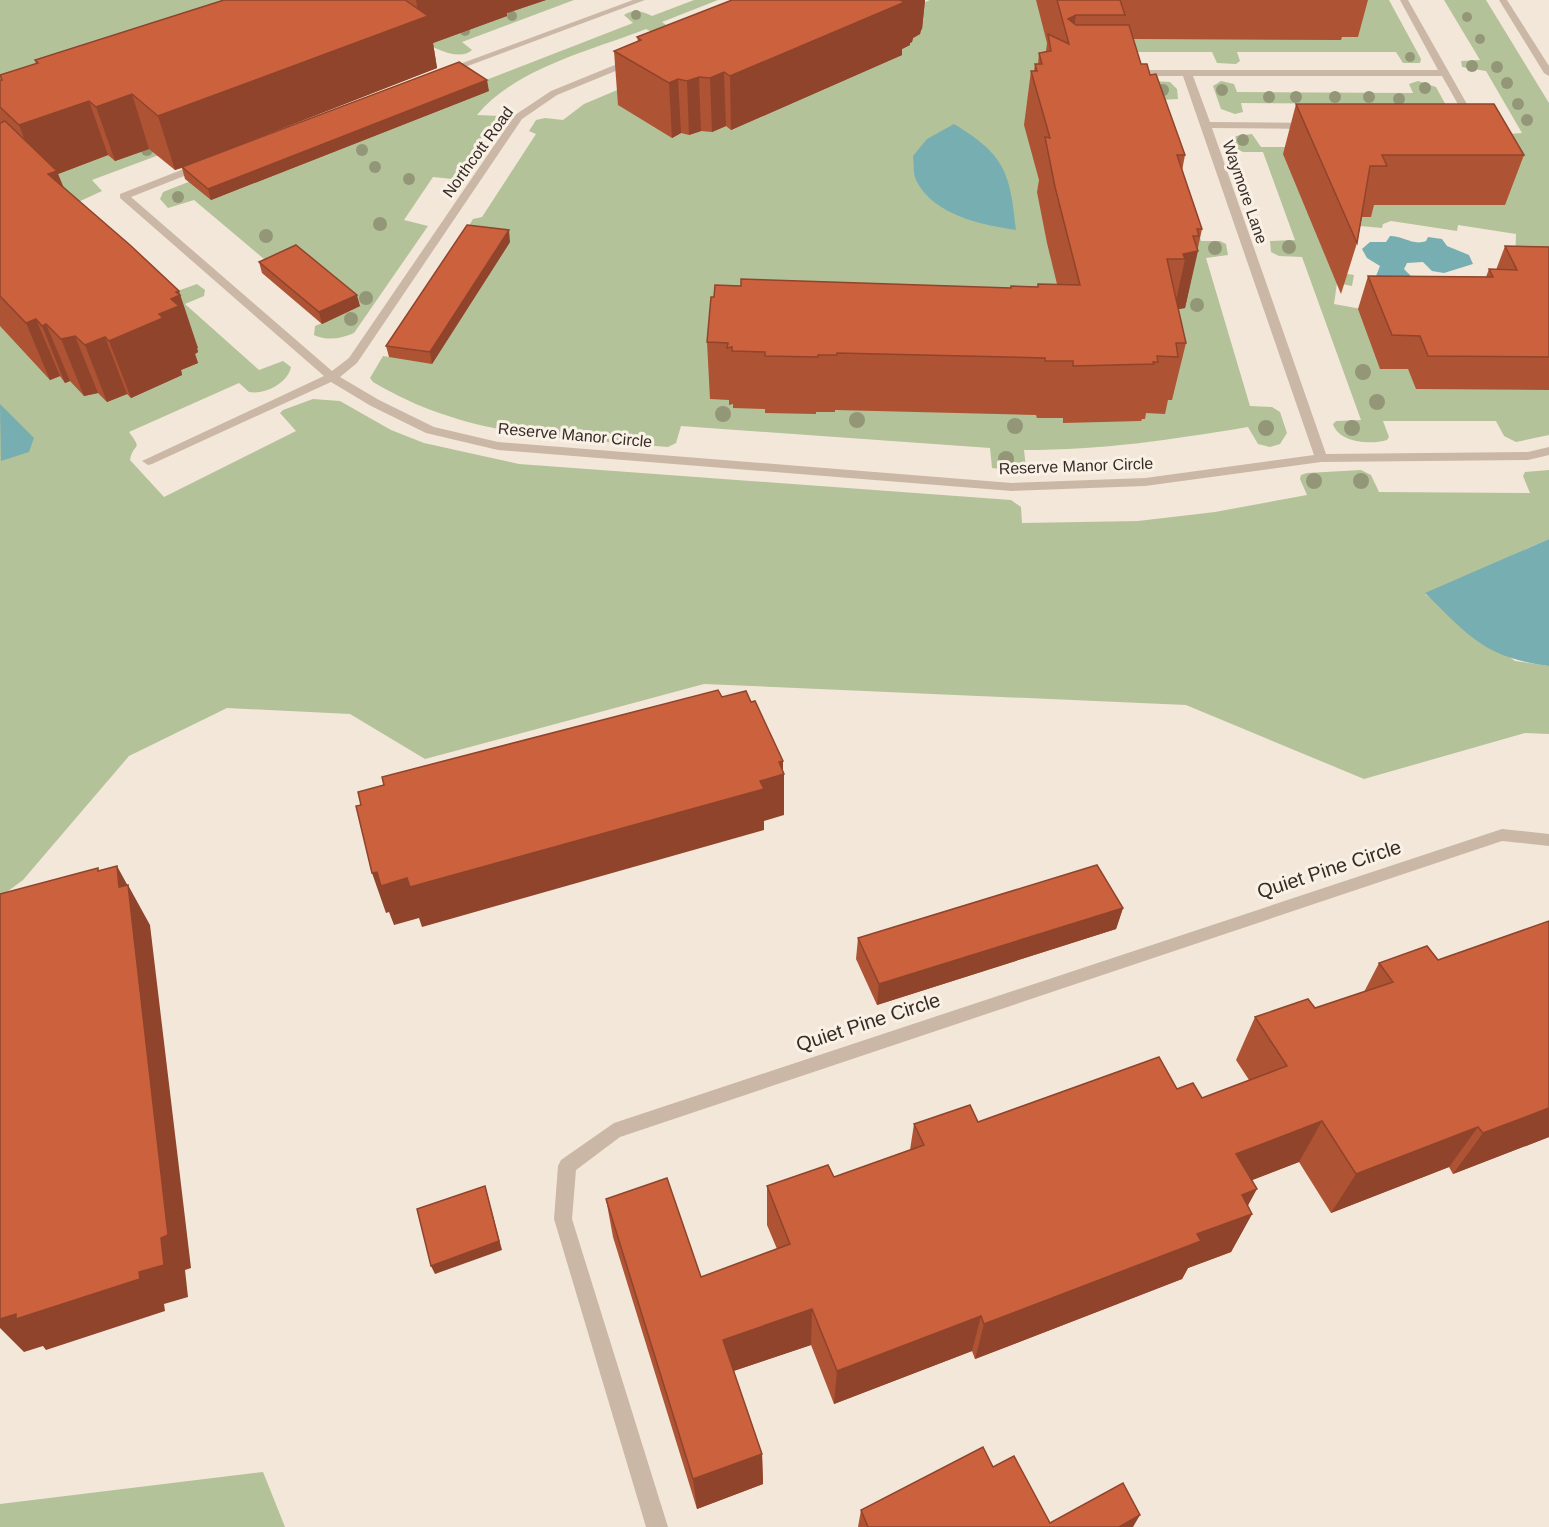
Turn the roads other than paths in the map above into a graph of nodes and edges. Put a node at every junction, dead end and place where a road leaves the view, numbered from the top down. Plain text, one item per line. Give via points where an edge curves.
1 (641, 0) edge
2 (1404, 0) edge
3 (1503, 0) edge
4 (642, 57) edge
5 (442, 70) edge
6 (1116, 73) edge
7 (1188, 73) junction
8 (1444, 73) junction
9 (1549, 73) edge
10 (1206, 125) junction
11 (1324, 126) edge
12 (1464, 128) edge
13 (211, 162) edge
14 (332, 376) junction
15 (1549, 451) edge
16 (1321, 458) junction
17 (148, 461) dead end
18 (1549, 840) edge
19 (657, 1527) edge

1 - 5 street
2 - 8 street
3 - 9 street
4 - 14 street, Northcott Road via 554,93 518,117 352,360
6 - 7 street
7 - 8 street
7 - 10 street
8 - 12 street via 1475,128
10 - 11 street, Waymore Lane
10 - 16 street, Waymore Lane
13 - 14 street, Reserve Manor Circle via 123,196
14 - 16 street, Reserve Manor Circle via 375,404 430,430 498,446 1012,487 1145,482
14 - 17 street, Northcott Road
15 - 16 street, Reserve Manor Circle via 1528,456
18 - 19 street, Quiet Pine Circle via 1502,835 614,1131 567,1166 563,1219

